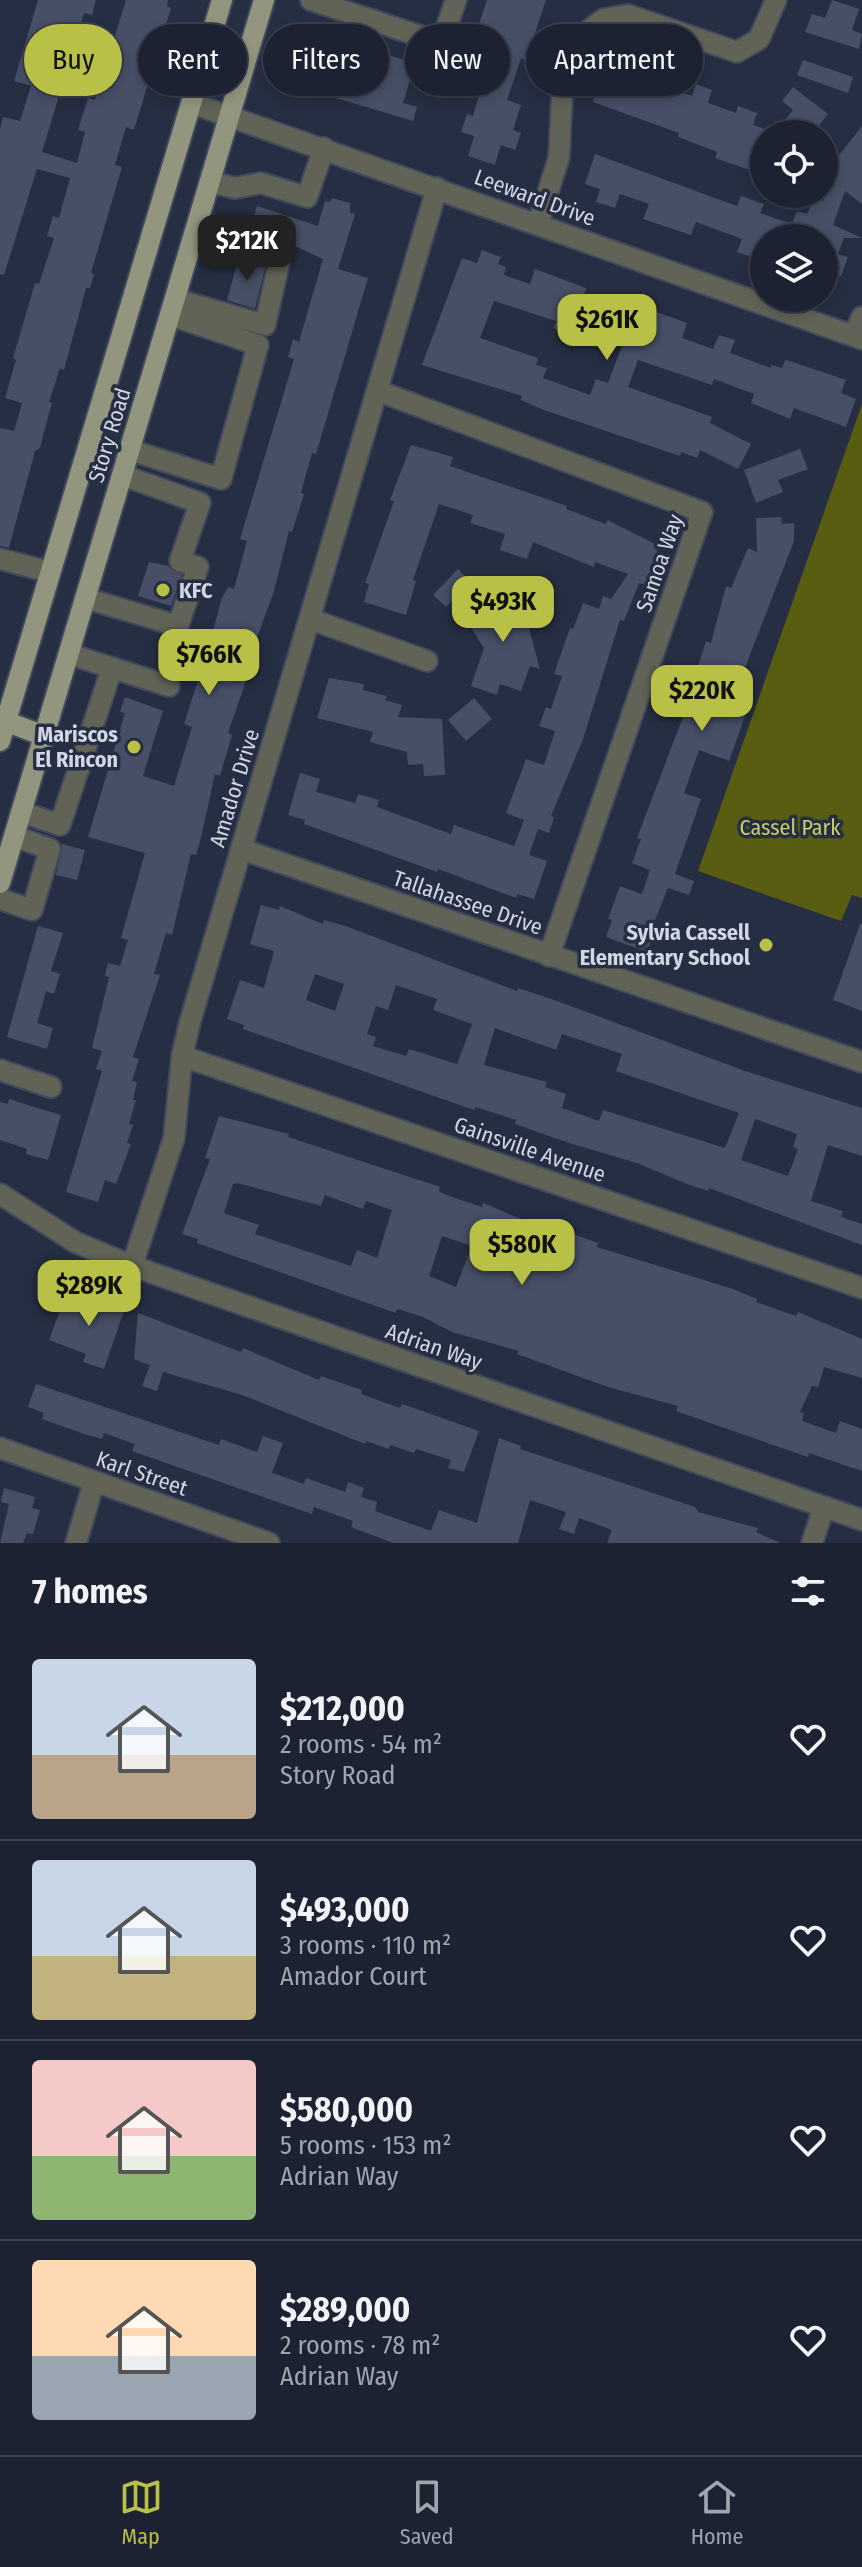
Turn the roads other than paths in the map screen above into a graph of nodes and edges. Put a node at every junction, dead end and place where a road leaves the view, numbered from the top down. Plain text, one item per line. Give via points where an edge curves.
1 (222, 0) edge
2 (264, 0) edge
3 (311, 0) edge
4 (456, 0) edge
5 (776, 0) edge
6 (191, 103) junction
7 (229, 116) junction
8 (324, 148) junction
9 (210, 182) junction
10 (437, 188) junction
11 (538, 224) junction
12 (195, 233) junction
13 (172, 307) junction
14 (859, 331) edge
15 (378, 391) junction
16 (130, 450) junction
17 (122, 475) junction
18 (0, 559) edge
19 (50, 572) junction
20 (85, 598) junction
21 (310, 619) junction
22 (69, 654) junction
23 (427, 661) dead end
24 (112, 668) junction
25 (169, 686) dead end
26 (2, 727) edge
27 (44, 736) junction
28 (21, 812) junction
29 (60, 825) junction
30 (14, 836) junction
31 (50, 849) junction
32 (241, 849) junction
33 (0, 883) edge
34 (0, 899) edge
35 (549, 956) junction
36 (182, 1056) junction
37 (862, 1062) edge
38 (0, 1070) edge
39 (51, 1087) dead end
40 (0, 1194) edge
41 (132, 1266) junction
42 (862, 1288) edge
43 (0, 1448) edge
44 (94, 1482) junction
45 (824, 1507) junction
46 (862, 1520) edge
47 (76, 1543) edge
48 (269, 1543) edge
49 (812, 1543) edge

1 - 6 main road, Story Road
2 - 7 main road, Story Road
3 - 4 street via 441,43
5 - 11 street via 759,39 737,52 628,15 604,19 589,30 562,96 559,157
6 - 7 street, Leeward Drive
6 - 19 main road, Story Road
7 - 8 street, Leeward Drive
7 - 9 main road, Story Road
8 - 9 street via 307,197 261,183 235,188
8 - 10 street, Leeward Drive
9 - 12 main road, Story Road
10 - 11 street, Leeward Drive
10 - 15 street, Amador Drive
11 - 14 street, Leeward Drive
12 - 13 main road, Story Road
12 - 13 street via 281,254 265,325
13 - 16 main road, Story Road
13 - 16 street via 258,345 221,479
15 - 21 street, Amador Drive
15 - 35 street, Samoa Way via 702,512
16 - 17 main road, Story Road
17 - 20 main road, Story Road
17 - 20 street via 200,503 180,561 198,567 178,626
18 - 19 street
19 - 26 main road, Story Road
20 - 22 main road, Story Road
21 - 23 street
21 - 32 street, Amador Drive
22 - 24 street
22 - 27 main road, Story Road
24 - 25 street
24 - 29 street
26 - 27 main road
27 - 28 main road, Story Road
28 - 29 street
28 - 30 main road, Story Road
29 - 31 street
30 - 31 street
30 - 33 main road, Story Road
31 - 34 street via 32,910
32 - 35 street, Tallahassee Drive
32 - 36 street, Amador Drive
35 - 37 street, Tallahassee Drive
36 - 41 street, Amador Drive via 174,1138
36 - 42 street, Gainsville Avenue
38 - 39 street
40 - 41 street, Adrian Way via 75,1242
41 - 45 street, Adrian Way
43 - 44 street, Karl Street
44 - 47 street
44 - 48 street, Karl Street
45 - 46 street, Adrian Way
45 - 49 street

